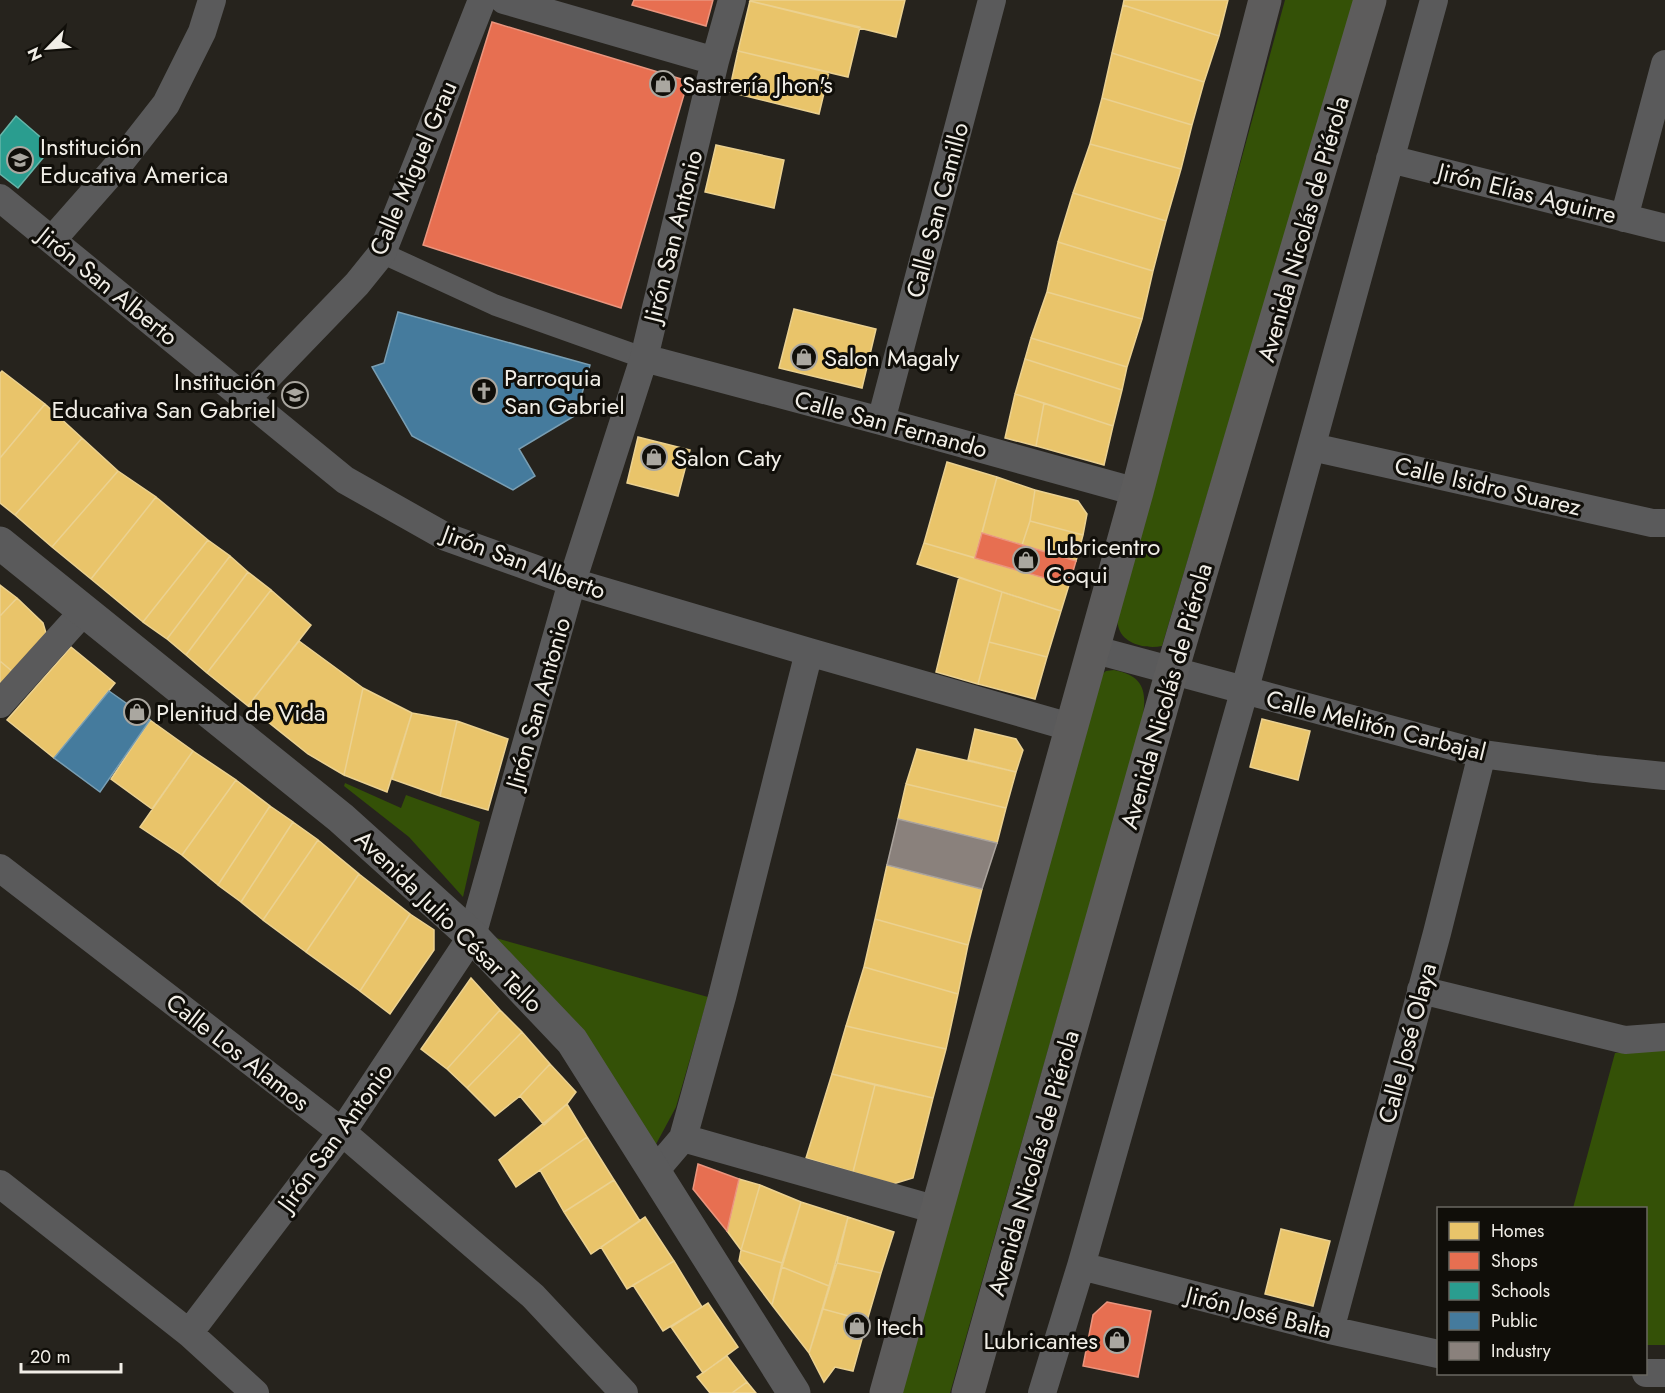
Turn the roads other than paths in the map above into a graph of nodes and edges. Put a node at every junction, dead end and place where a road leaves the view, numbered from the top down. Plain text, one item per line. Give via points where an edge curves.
1 (213, 0) edge
2 (482, 0) edge
3 (504, 0) edge
4 (732, 0) edge
5 (992, 0) edge
6 (1265, 0) edge
7 (1370, 0) edge
8 (1434, 0) edge
9 (715, 61) junction
10 (1665, 63) edge
11 (1390, 159) junction
12 (0, 198) edge
13 (1624, 218) junction
14 (1665, 228) edge
15 (52, 240) junction
16 (382, 253) junction
17 (644, 358) junction
18 (246, 399) junction
19 (881, 421) junction
20 (1312, 447) junction
21 (1137, 492) junction
22 (1665, 523) edge
23 (0, 543) edge
24 (572, 582) junction
25 (84, 611) junction
26 (1092, 649) junction
27 (809, 652) junction
28 (1172, 671) junction
29 (1244, 692) junction
30 (0, 704) edge
31 (1070, 727) junction
32 (1482, 754) junction
33 (1665, 776) edge
34 (0, 868) edge
35 (472, 936) junction
36 (1422, 990) junction
37 (1665, 1037) edge
38 (342, 1132) junction
39 (683, 1138) junction
40 (654, 1172) junction
41 (0, 1184) edge
42 (937, 1210) junction
43 (1081, 1266) junction
44 (1330, 1330) junction
45 (189, 1333) junction
46 (1437, 1354) edge
47 (1647, 1373) edge
48 (1665, 1373) edge
49 (255, 1393) edge
50 (624, 1393) edge
51 (794, 1393) edge
52 (886, 1393) edge
53 (968, 1393) edge
54 (1042, 1393) edge

1 - 15 street via 166,104
2 - 16 street, Calle Miguel Grau
3 - 9 street
4 - 9 street, Jirón San Antonio
5 - 19 street, Calle San Camillo
6 - 21 main road
7 - 28 main road, Avenida Nicolás de Piérola
8 - 11 street
9 - 17 street, Jirón San Antonio
10 - 13 street
11 - 13 street, Jirón Elías Aguirre
11 - 20 street
12 - 15 street, Jirón San Alberto
13 - 14 street, Jirón Elías Aguirre
15 - 18 street, Jirón San Alberto
16 - 17 street via 495,305
16 - 18 street, Calle Miguel Grau
17 - 19 street, Calle San Fernando
17 - 24 street, Jirón San Antonio
18 - 24 street, Jirón San Alberto via 345,480 446,537
19 - 21 street, Calle San Fernando
20 - 22 street, Calle Isidro Suarez
20 - 29 street
21 - 26 main road
23 - 25 street, Avenida Julio César Tello
24 - 27 street, Jirón San Alberto
24 - 35 street, Jirón San Antonio
25 - 30 street
25 - 35 street, Avenida Julio César Tello via 341,818
26 - 28 street, Calle Melitón Carbajal
26 - 31 main road
27 - 31 street, Jirón San Alberto
27 - 39 street
28 - 29 street, Calle Melitón Carbajal
28 - 53 main road, Avenida Nicolás de Piérola
29 - 32 street, Calle Melitón Carbajal
29 - 43 street
31 - 42 main road
32 - 33 street, Calle Melitón Carbajal
32 - 36 street, Calle José Olaya
34 - 38 street, Calle Los Alamos
35 - 38 street, Jirón San Antonio
35 - 40 street, Avenida Julio César Tello via 572,1041
36 - 37 street via 1625,1040
36 - 44 street, Calle José Olaya
38 - 45 street, Jirón San Antonio
38 - 50 street, Calle Los Alamos via 533,1296
39 - 40 street
39 - 42 street
40 - 51 street, Avenida Julio César Tello
41 - 45 street
42 - 52 main road
43 - 44 street, Jirón José Balta
43 - 54 street
44 - 46 street, Jirón José Balta
45 - 49 street
47 - 48 street

